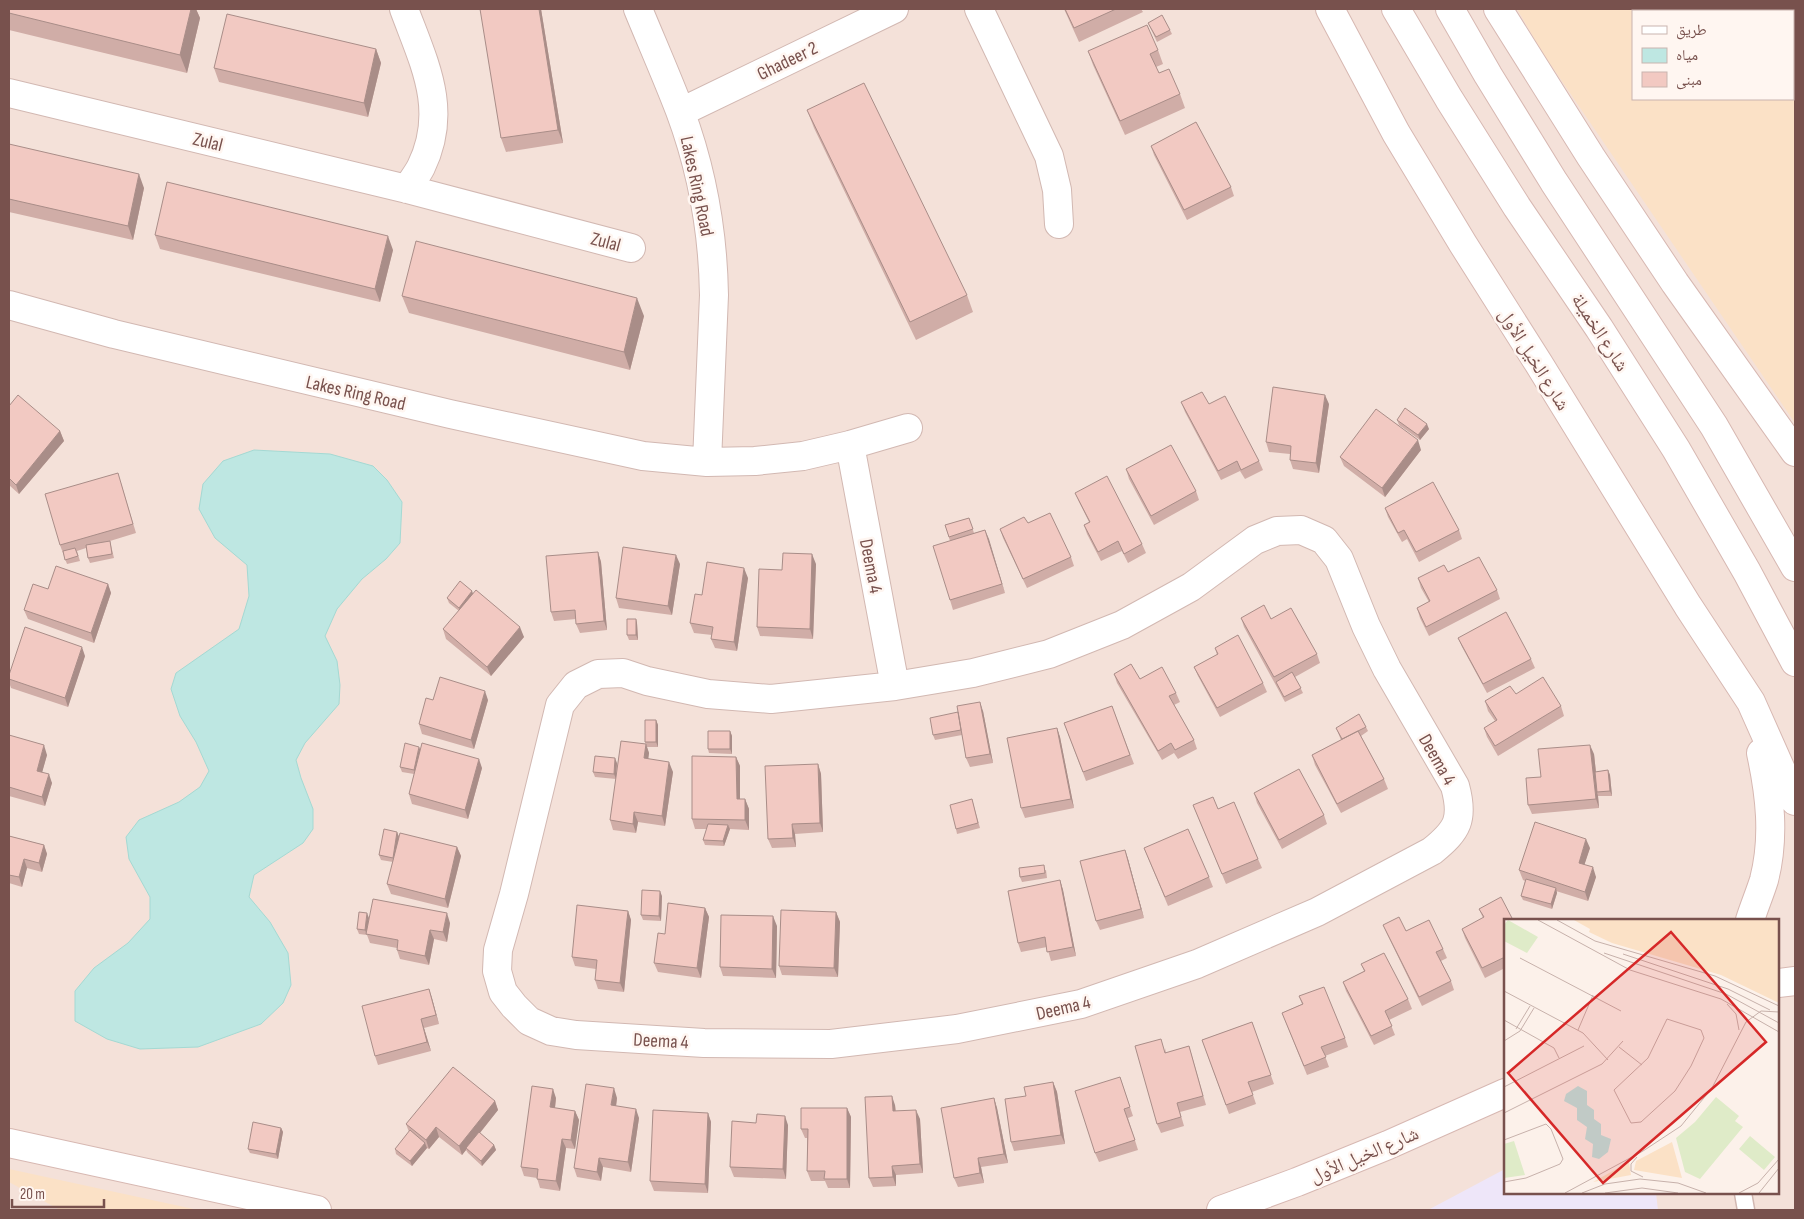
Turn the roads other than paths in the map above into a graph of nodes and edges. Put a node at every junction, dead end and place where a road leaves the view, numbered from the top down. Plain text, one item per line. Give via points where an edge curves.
1 (404, 9) edge
2 (638, 9) edge
3 (894, 9) edge
4 (979, 9) edge
5 (1330, 9) edge
6 (1396, 9) edge
7 (1450, 9) edge
8 (1498, 9) edge
9 (9, 93) edge
10 (681, 112) junction
11 (406, 189) junction
12 (1058, 224) dead end
13 (631, 248) dead end
14 (9, 305) edge
15 (908, 428) dead end
16 (850, 445) junction
17 (1795, 452) edge
18 (707, 462) junction
19 (1795, 567) edge
20 (1795, 662) edge
21 (895, 686) junction
22 (1751, 702) junction
23 (1795, 801) edge
24 (1750, 919) edge
25 (1795, 980) edge
26 (1779, 983) edge
27 (1504, 1093) edge
28 (9, 1143) edge
29 (1743, 1194) edge
30 (317, 1210) edge
31 (1221, 1210) edge
32 (1746, 1210) edge

1 - 11 street via 433,92 434,118 430,144 421,168
2 - 10 street, Lakes Ring Road
3 - 10 street, Ghadeer 2
4 - 12 street via 1049,156 1057,190
5 - 22 street, شارع الخيل الأول via 1396,133 1463,244
6 - 20 street, شارع الخميلة via 1449,99 1676,449
7 - 19 street via 1554,182 1714,426
8 - 17 street via 1669,275
9 - 11 street, Zulal
10 - 18 street, Lakes Ring Road via 708,216 714,272
11 - 13 street, Zulal
14 - 18 street, Lakes Ring Road via 114,334 450,414 643,456
15 - 16 street, Lakes Ring Road
16 - 18 street, Lakes Ring Road via 803,456
16 - 21 street, Deema 4
21 - 21 street, Deema 4 via 770,699 708,694 623,673 598,674 576,686 560,705 498,950 497,971 503,992 514,1006 530,1021 551,1031 704,1043 831,1044 957,1029 1081,1004 1197,964 1317,912 1432,851 1449,838 1458,822 1460,804 1455,786 1387,669 1339,559 1324,540 1301,530 1277,530 1255,540 1191,587 1122,625 1049,654 973,673
22 - 23 street
22 - 24 street via 1769,792 1771,835 1764,879
25 - 26 street
27 - 31 street, شارع الخيل الأول via 1388,1145
28 - 30 street
29 - 32 lane

